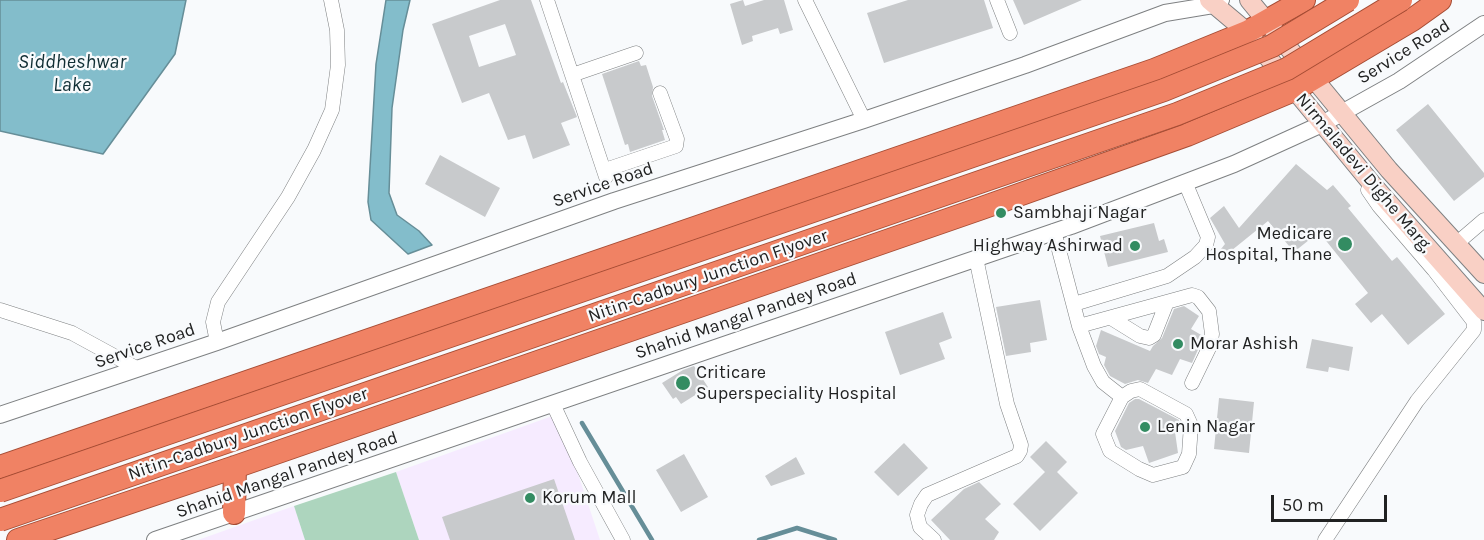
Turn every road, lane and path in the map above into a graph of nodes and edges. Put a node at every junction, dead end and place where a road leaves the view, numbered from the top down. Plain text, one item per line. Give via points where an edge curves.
1 (331, 0) edge
2 (547, 0) edge
3 (805, 0) edge
4 (998, 0) edge
5 (1249, 0) edge
6 (1304, 0) edge
7 (1348, 0) edge
8 (1401, 0) edge
9 (1440, 0) edge
10 (1214, 2) edge
11 (1268, 22) junction
12 (1484, 24) edge
13 (1247, 32) junction
14 (1010, 33) dead end
15 (636, 52) dead end
16 (1192, 55) junction
17 (572, 75) junction
18 (1314, 79) junction
19 (1294, 90) junction
20 (660, 93) dead end
21 (1343, 111) junction
22 (864, 120) junction
23 (1215, 123) junction
24 (1322, 124) junction
25 (1185, 182) junction
26 (1372, 184) junction
27 (1484, 220) edge
28 (1054, 231) junction
29 (1456, 244) junction
30 (976, 258) junction
31 (1484, 274) edge
32 (1167, 302) junction
33 (1074, 304) junction
34 (0, 310) edge
35 (1484, 311) edge
36 (1111, 318) junction
37 (1079, 326) junction
38 (217, 342) junction
39 (138, 369) junction
40 (1192, 383) dead end
41 (1122, 397) junction
42 (553, 404) junction
43 (0, 416) edge
44 (0, 467) edge
45 (235, 467) junction
46 (0, 491) edge
47 (234, 513) junction
48 (0, 520) edge
49 (18, 540) edge
50 (155, 540) edge
51 (623, 540) edge
52 (934, 540) edge
53 (1326, 540) edge

1 - 38 street via 338,65 332,110 288,197 218,302 213,322
2 - 17 street
3 - 22 street
4 - 14 street
5 - 11 main road, Nirmaladevi Dighe Marg,
6 - 11 highway
7 - 46 highway, Nitin-Cadbury Junction Flyover, bridge via 1272,46 1164,90
8 - 48 highway, Nitin-Cadbury Junction Flyover, bridge via 1287,69 1177,114
9 - 18 highway
10 - 13 main road, Nirmaladevi Dighe Marg,
10 - 22 street, Service Road via 1165,13
11 - 13 highway
11 - 18 main road, Nirmaladevi Dighe Marg,
12 - 21 street, Service Road via 1399,81
13 - 16 highway
13 - 19 main road, Nirmaladevi Dighe Marg,
15 - 17 street
16 - 23 highway via 1205,63 1224,85 1224,101
16 - 44 highway
17 - 20 street via 605,174 676,146
18 - 19 highway
18 - 21 main road, Nirmaladevi Dighe Marg,
19 - 23 highway
19 - 24 main road, Nirmaladevi Dighe Marg,
21 - 24 street, Shahid Mangal Pandey Road
21 - 29 main road, Nirmaladevi Dighe Marg, via 1389,170
22 - 38 street, Service Road via 614,201
23 - 45 highway via 982,208
24 - 25 street, Shahid Mangal Pandey Road
24 - 26 main road, Nirmaladevi Dighe Marg,
25 - 28 street, Shahid Mangal Pandey Road
25 - 33 street via 1208,237 1206,245 1167,276
26 - 35 main road, Nirmaladevi Dighe Marg,
26 - 53 street via 1368,190 1379,206 1474,322 1474,330 1417,401
27 - 29 street
28 - 30 street, Shahid Mangal Pandey Road
28 - 33 street
29 - 31 main road, Nirmaladevi Dighe Marg,
30 - 42 street, Shahid Mangal Pandey Road
30 - 52 street via 1006,404 1021,445 1017,456 927,495 917,515 920,527
32 - 36 street
32 - 36 street via 1154,335 1149,338
32 - 40 street via 1192,295 1209,311 1210,346
33 - 37 street
34 - 39 street via 72,333
36 - 37 street
37 - 41 street via 1103,382
38 - 39 street, Service Road
39 - 43 street, Service Road
41 - 41 street via 1140,389 1186,414 1191,425 1184,467 1153,475 1110,451 1104,434
42 - 47 street, Shahid Mangal Pandey Road
42 - 51 street
45 - 47 highway
45 - 49 highway
47 - 50 street, Shahid Mangal Pandey Road

